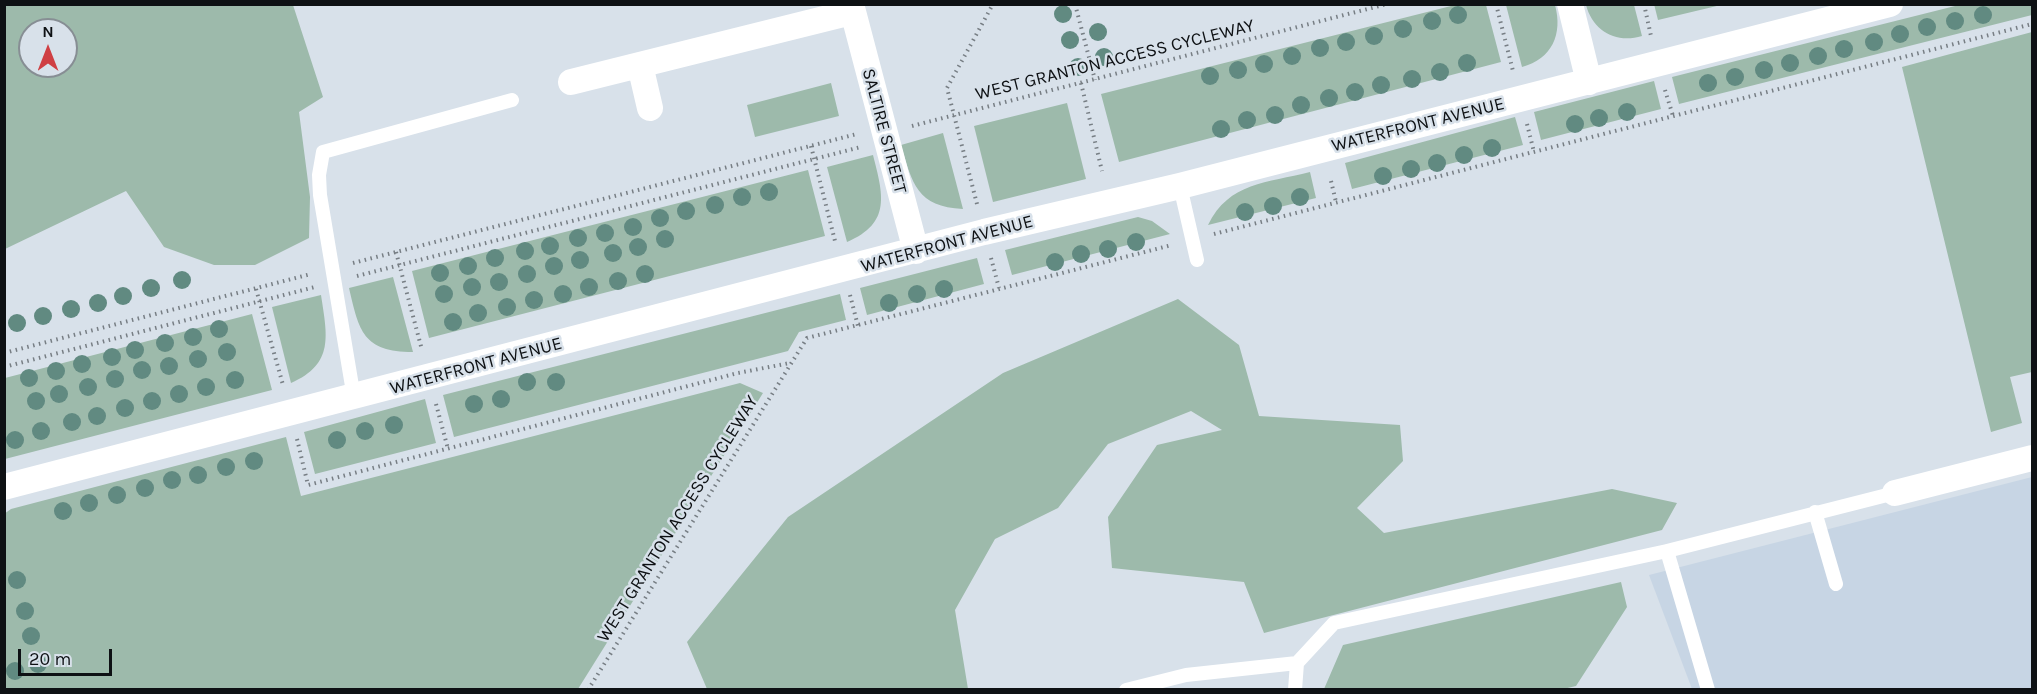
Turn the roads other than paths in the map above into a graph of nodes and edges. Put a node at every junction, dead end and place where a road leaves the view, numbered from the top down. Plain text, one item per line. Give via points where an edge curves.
1 (1570, 4) edge
2 (1890, 4) edge
3 (851, 8) edge
4 (640, 65) junction
5 (571, 82) dead end
6 (1589, 82) junction
7 (512, 100) dead end
8 (650, 108) dead end
9 (1179, 186) junction
10 (916, 251) junction
11 (1197, 260) dead end
12 (354, 398) junction
13 (2032, 458) edge
14 (4, 488) edge
15 (1895, 493) joint
16 (1815, 513) junction
17 (1667, 551) junction
18 (1836, 584) dead end
19 (1297, 663) junction
20 (1126, 690) edge
21 (1295, 690) edge
22 (1708, 690) edge

1 - 6 street
2 - 6 street, WATERFRONT AVENUE
3 - 4 street, SALTIRE STREET
3 - 10 street, SALTIRE STREET
4 - 5 street, SALTIRE STREET
4 - 8 street
6 - 9 street, WATERFRONT AVENUE
7 - 12 lane via 323,152 320,195
9 - 10 street, WATERFRONT AVENUE
9 - 11 lane
10 - 12 street, WATERFRONT AVENUE
12 - 14 street, WATERFRONT AVENUE
13 - 15 street
15 - 16 lane
16 - 17 lane
16 - 18 lane
17 - 19 lane via 1334,623
17 - 22 lane
19 - 20 lane via 1186,675
19 - 21 lane

